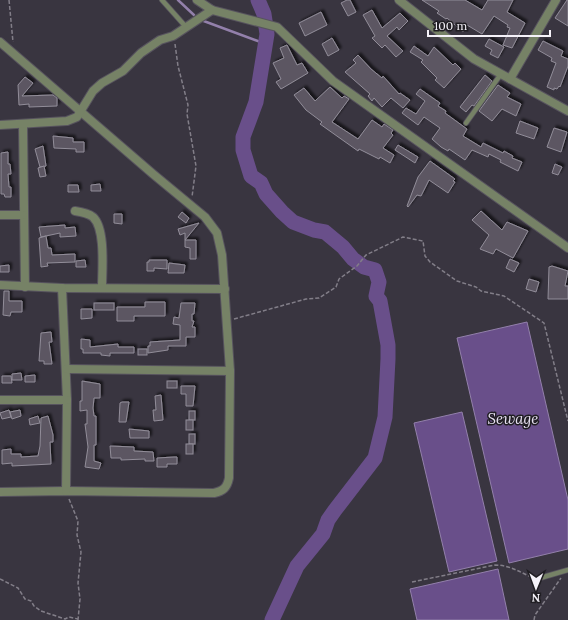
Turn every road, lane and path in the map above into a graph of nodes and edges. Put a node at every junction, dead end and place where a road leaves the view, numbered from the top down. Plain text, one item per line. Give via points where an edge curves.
1 (9, 0) edge
2 (162, 0) edge
3 (197, 0) edge
4 (399, 0) edge
5 (556, 0) edge
6 (212, 10) junction
7 (186, 26) junction
8 (173, 36) junction
9 (0, 42) edge
10 (11, 52) junction
11 (501, 74) junction
12 (510, 79) junction
13 (81, 111) junction
14 (568, 111) edge
15 (466, 123) dead end
16 (0, 124) edge
17 (23, 124) junction
18 (192, 206) junction
19 (75, 211) dead end
20 (0, 215) edge
21 (23, 215) junction
22 (568, 248) edge
23 (0, 285) edge
24 (25, 287) junction
25 (62, 288) junction
26 (102, 288) junction
27 (225, 289) junction
28 (228, 327) junction
29 (67, 370) junction
30 (230, 371) junction
31 (0, 400) edge
32 (68, 400) junction
33 (568, 421) edge
34 (66, 491) junction
35 (0, 492) edge
36 (567, 570) edge
37 (540, 578) joint
38 (0, 579) edge
39 (412, 582) dead end
40 (78, 619) edge
41 (534, 620) edge

1 - 10 path via 13,38
2 - 7 lane
3 - 6 street
4 - 11 street via 474,59
5 - 12 street
6 - 7 street
6 - 22 street via 277,27 332,81
7 - 8 street
8 - 13 street via 147,48 123,70 102,83 93,91
8 - 18 path via 188,105 187,114 196,166
9 - 10 street
10 - 13 street
11 - 12 street
11 - 15 lane
12 - 14 street
13 - 17 street via 72,120
13 - 18 street
16 - 17 street
17 - 21 street
18 - 27 street via 205,217 217,233
19 - 26 street via 94,218 100,229
20 - 21 street
21 - 24 street
23 - 24 street
24 - 25 street
25 - 26 street
25 - 29 street
26 - 27 street
27 - 28 street
28 - 30 street
28 - 33 path via 234,319 306,299 319,298 336,287 339,279 357,266 366,255 400,238 423,241 425,256 430,262 457,281 481,291 504,296 544,324
29 - 30 street
29 - 32 street
30 - 34 street via 229,478 227,486 222,491
31 - 32 street
32 - 34 street
34 - 35 street
34 - 40 path via 78,522 77,534 81,552
36 - 37 lane
36 - 41 path
37 - 39 path via 534,578 507,565 495,565
38 - 40 path via 18,588 25,599 41,611 65,619

